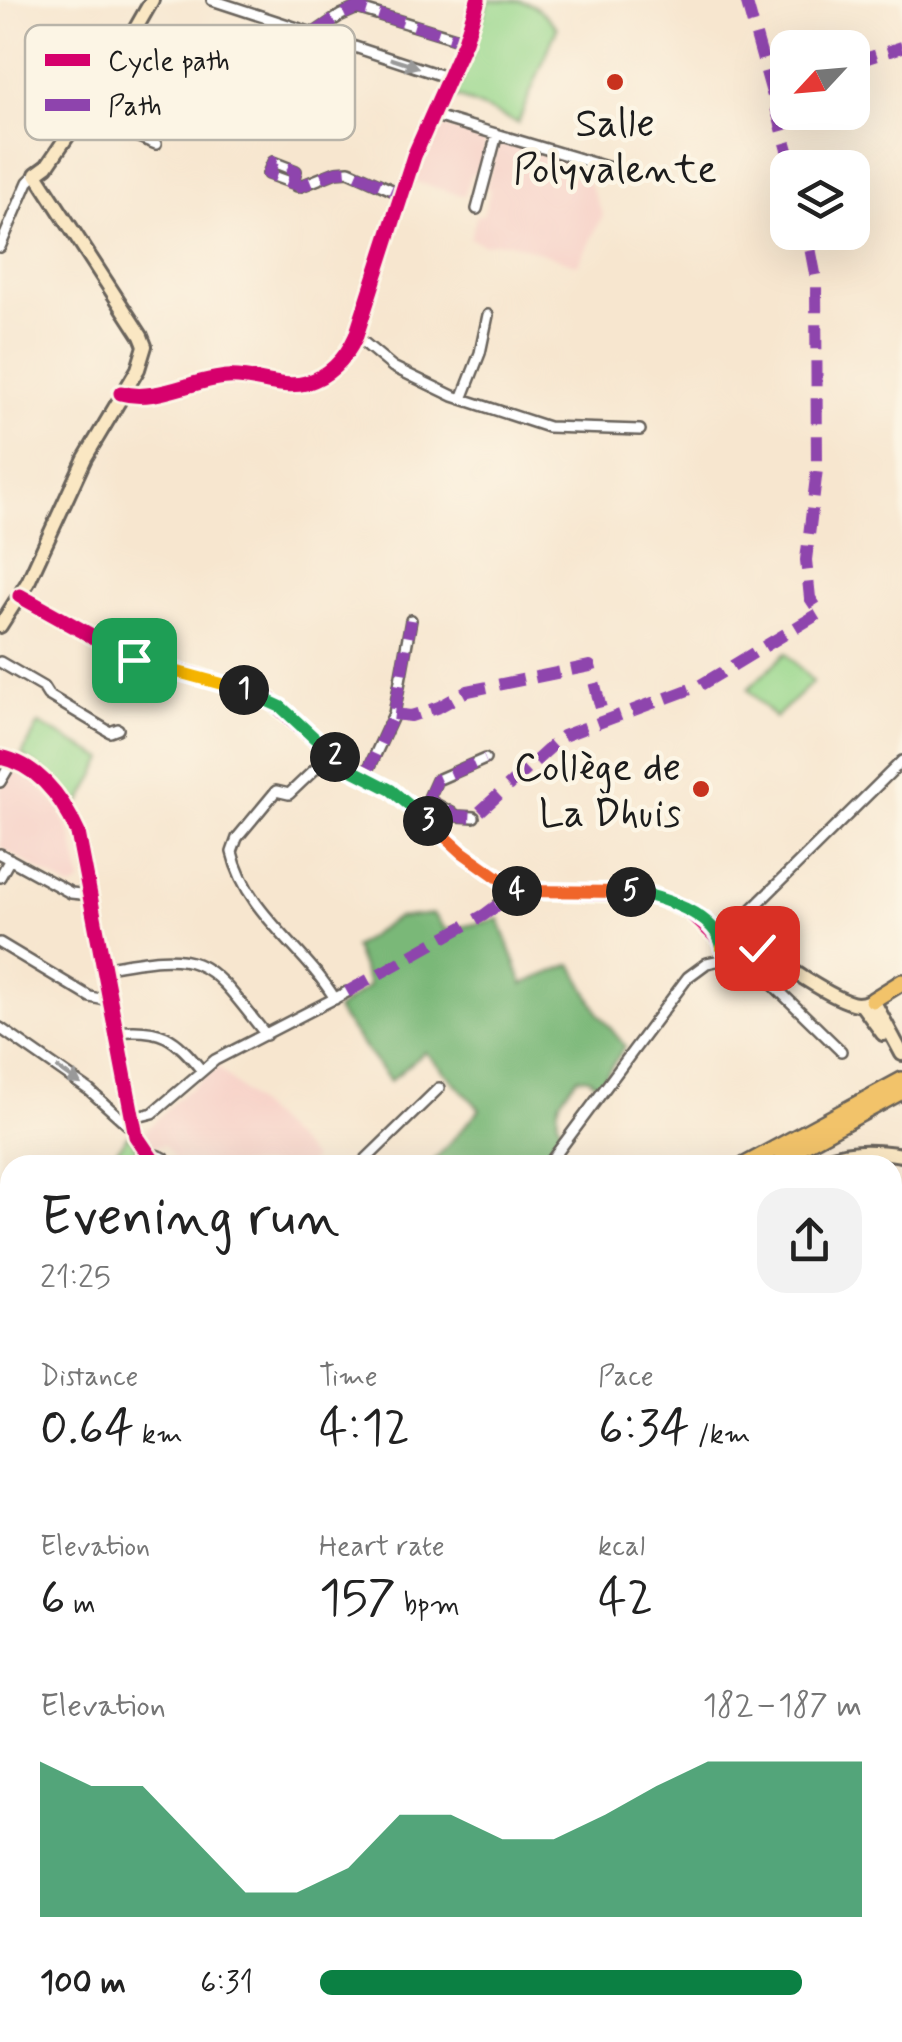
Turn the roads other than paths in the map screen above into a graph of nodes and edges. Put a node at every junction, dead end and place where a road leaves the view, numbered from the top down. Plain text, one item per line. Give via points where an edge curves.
1 (152, 0) edge
2 (212, 0) edge
3 (478, 0) edge
4 (137, 25) edge
5 (286, 25) edge
6 (326, 25) edge
7 (466, 42) junction
8 (355, 48) edge
9 (449, 78) junction
10 (432, 115) junction
11 (497, 134) junction
12 (64, 140) edge
13 (146, 140) edge
14 (156, 144) dead end
15 (255, 168) dead end
16 (610, 168) dead end
17 (36, 174) junction
18 (401, 194) junction
19 (477, 209) dead end
20 (0, 247) edge
21 (488, 315) dead end
22 (356, 336) junction
23 (121, 393) junction
24 (462, 399) junction
25 (640, 430) dead end
26 (20, 596) junction
27 (411, 620) dead end
28 (0, 626) edge
29 (0, 662) edge
30 (118, 729) dead end
31 (331, 754) junction
32 (0, 757) edge
33 (485, 759) dead end
34 (13, 760) junction
35 (902, 761) edge
36 (365, 777) junction
37 (0, 782) edge
38 (428, 800) junction
39 (416, 811) junction
40 (474, 817) dead end
41 (5, 856) edge
42 (0, 877) edge
43 (516, 890) junction
44 (90, 895) junction
45 (498, 904) dead end
46 (754, 908) junction
47 (737, 924) junction
48 (756, 938) junction
49 (0, 942) edge
50 (722, 942) junction
51 (730, 958) junction
52 (749, 958) junction
53 (772, 959) junction
54 (707, 963) junction
55 (104, 968) junction
56 (901, 984) edge
57 (347, 992) dead end
58 (335, 999) junction
59 (110, 1001) junction
60 (867, 1002) junction
61 (0, 1028) edge
62 (116, 1032) junction
63 (266, 1036) junction
64 (841, 1051) dead end
65 (900, 1051) edge
66 (202, 1071) junction
67 (902, 1076) edge
68 (439, 1088) dead end
69 (902, 1091) edge
70 (134, 1122) junction
71 (146, 1155) edge
72 (370, 1155) edge
73 (555, 1155) edge
74 (763, 1155) edge
75 (784, 1155) edge
76 (838, 1155) edge
77 (902, 1155) edge

1 - 4 street
2 - 5 street
3 - 7 street
6 - 7 street via 358,8
7 - 9 street
8 -> 9 street
9 - 10 street
10 - 11 street
10 - 18 street
11 - 16 street
11 - 19 street
12 - 17 street
13 - 14 street
15 - 18 street via 297,186 349,171
17 - 20 street
17 - 23 street via 142,336 138,368
18 - 22 street
21 - 24 street
22 - 23 street via 334,368 307,382 223,377 142,396
22 - 24 street via 392,367
23 - 26 street
24 - 25 street via 548,427
26 - 28 street
26 - 31 street via 134,660 270,700
27 - 36 street via 394,714
29 - 30 street via 110,732
31 - 36 street
31 - 58 street via 290,794 276,791 232,852 261,914 319,972
32 - 34 street
33 - 38 street via 437,780
34 - 37 street
34 - 44 street via 54,790 69,812
35 - 46 street
36 - 39 street
38 - 39 street
38 - 40 street
39 - 43 street
41 - 42 street
41 - 44 street via 71,893
43 - 45 street
43 - 50 street via 652,895 690,912
44 - 55 street
46 - 47 street
46 - 48 street
47 - 48 street
47 - 50 street
48 - 52 street
48 - 53 street
49 - 59 street via 90,998
50 - 51 street
50 - 54 street
51 - 52 street
51 - 54 street
52 - 53 street
53 - 60 street via 845,1000
53 - 64 street via 766,978
54 - 73 street via 688,977
55 - 59 street
55 - 63 street via 166,958 203,966 224,981
56 - 60 highway
57 - 58 street
58 - 63 street
59 - 62 street
60 - 65 street
61 -> 70 street via 128,1125
62 - 66 street via 168,1036
62 - 70 street
63 - 66 street
66 - 70 street
67 - 74 highway
68 - 72 street
69 - 75 highway
70 - 71 street
76 - 77 street

